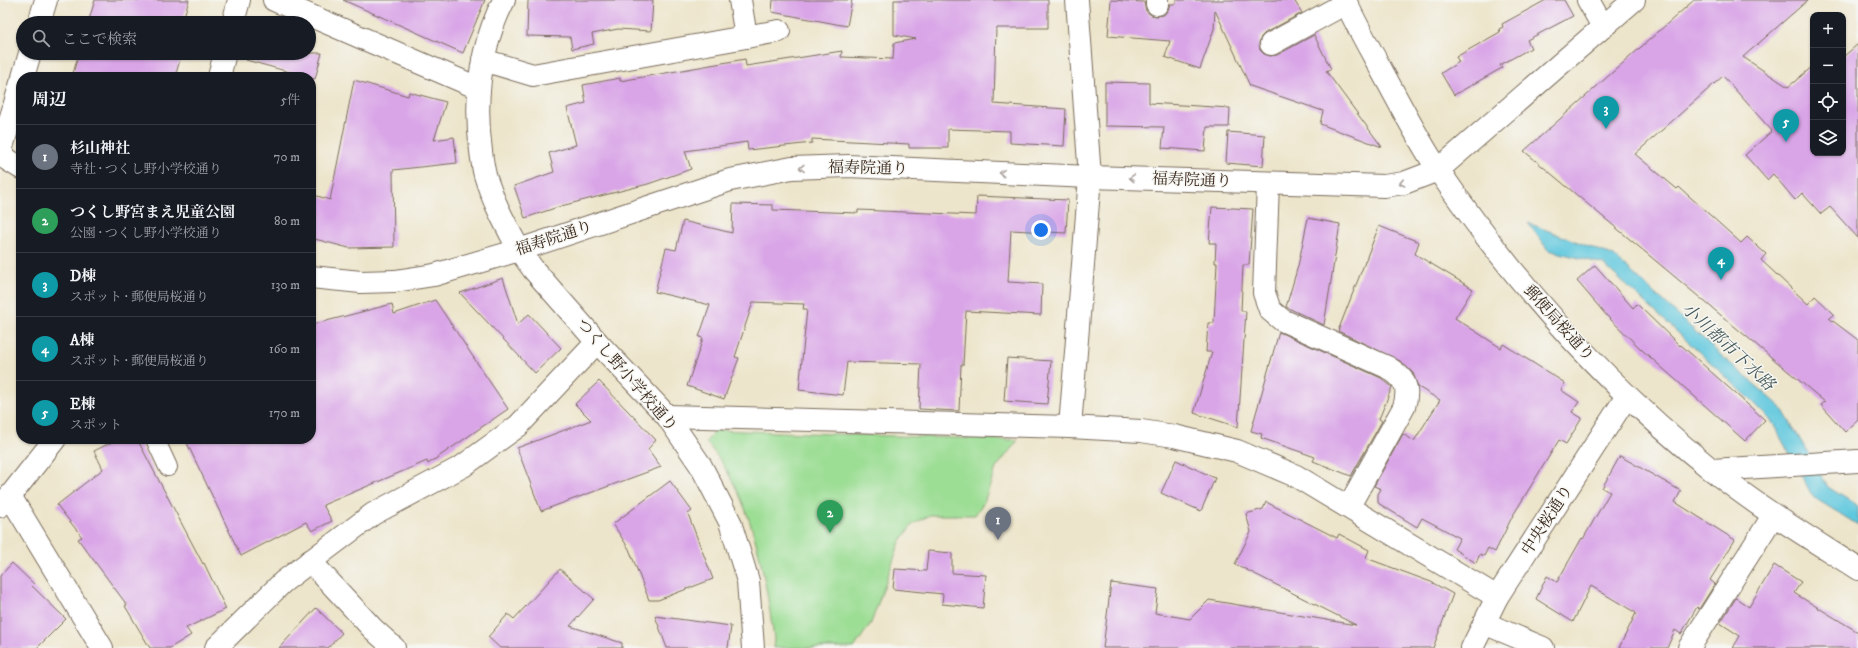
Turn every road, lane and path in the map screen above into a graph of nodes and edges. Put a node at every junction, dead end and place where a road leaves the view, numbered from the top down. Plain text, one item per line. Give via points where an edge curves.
1 (46, 0) edge
2 (239, 0) edge
3 (274, 0) edge
4 (504, 0) edge
5 (740, 0) edge
6 (1076, 0) edge
7 (1588, 0) edge
8 (1634, 0) edge
9 (1345, 2) edge
10 (41, 16) edge
11 (235, 16) edge
12 (311, 16) edge
13 (316, 18) edge
14 (1603, 27) junction
15 (779, 30) dead end
16 (746, 37) junction
17 (1271, 44) dead end
18 (28, 60) edge
19 (223, 60) edge
20 (483, 60) junction
21 (24, 72) edge
22 (220, 72) edge
23 (478, 88) junction
24 (16, 100) edge
25 (0, 154) edge
26 (16, 165) edge
27 (1438, 170) junction
28 (1090, 177) junction
29 (1268, 183) junction
30 (519, 250) junction
31 (316, 278) edge
32 (597, 342) junction
33 (1627, 396) junction
34 (667, 416) junction
35 (1070, 427) junction
36 (51, 444) edge
37 (157, 444) edge
38 (1858, 461) edge
39 (168, 467) dead end
40 (1712, 470) junction
41 (3, 497) edge
42 (1349, 506) junction
43 (1773, 516) junction
44 (310, 561) junction
45 (1858, 569) edge
46 (1497, 597) junction
47 (1484, 623) junction
48 (102, 648) edge
49 (216, 648) edge
50 (394, 648) edge
51 (753, 648) edge
52 (1472, 648) edge
53 (1543, 648) edge
54 (1689, 648) edge

1 - 10 street
2 - 11 street
3 - 12 street
4 - 20 street, つくし野小学校通り via 495,17
5 - 16 street
6 - 28 street
7 - 14 street
8 - 14 street, 福寿院通り
9 - 17 street
9 - 27 street, 郵便局桜通り
13 - 23 street
14 - 27 street, 福寿院通り
15 - 16 street
16 - 20 street via 533,75
18 - 21 street
19 - 22 street
20 - 23 street, つくし野小学校通り
23 - 30 street, つくし野小学校通り via 479,137 484,174 498,211
24 - 25 street
25 - 26 street
27 -> 29 street, 福寿院通り via 1404,183 1384,186
27 - 33 street, 郵便局桜通り via 1499,254 1562,328
29 -> 28 street, 福寿院通り
28 -> 30 street, 福寿院通り via 848,166 792,168 730,180
28 - 35 street
29 - 42 street via 1264,293 1270,310 1282,320 1397,373 1404,382 1408,395 1404,407
30 - 31 street, 福寿院通り via 434,275 395,281 361,282
30 - 32 street, つくし野小学校通り
32 - 34 street, つくし野小学校通り
32 - 44 street via 518,426 463,466 373,514
33 - 40 street, 郵便局桜通り
33 - 46 street, 中央桜通り
34 - 35 street
34 - 51 street, つくし野小学校通り via 701,466 730,522 748,581
35 - 42 street via 1141,431 1238,451 1296,476
36 - 41 street
37 - 39 lane
38 - 40 street
40 - 43 street, 郵便局桜通り
41 - 48 street
42 - 46 street
43 - 45 street, 郵便局桜通り
43 - 54 street
44 - 49 street via 283,582
44 - 50 street
46 - 47 street, 中央桜通り
47 - 52 street, 中央桜通り
47 - 53 street

